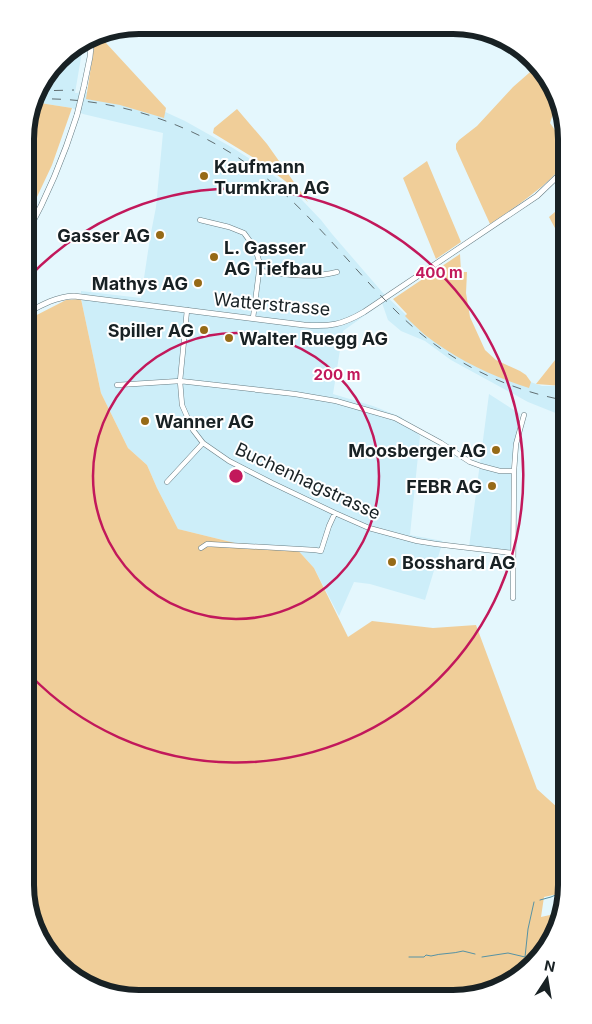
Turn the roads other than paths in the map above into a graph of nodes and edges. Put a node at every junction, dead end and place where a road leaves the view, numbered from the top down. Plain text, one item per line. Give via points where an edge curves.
1 (91, 45) edge
2 (558, 176) edge
3 (34, 219) edge
4 (200, 220) dead end
5 (260, 271) junction
6 (337, 272) dead end
7 (34, 309) edge
8 (187, 310) junction
9 (253, 318) junction
10 (180, 381) junction
11 (117, 385) dead end
12 (524, 415) dead end
13 (203, 443) junction
14 (514, 472) junction
15 (167, 482) dead end
16 (335, 513) junction
17 (201, 548) dead end
18 (513, 553) junction
19 (513, 598) dead end

1 - 3 street, bridge via 77,115 60,165
2 - 9 street, Watterstrasse via 537,196 347,321 316,326
4 - 5 street via 244,233 255,248
5 - 6 street via 307,276
5 - 9 street
7 - 8 street, Watterstrasse via 50,300 74,296
8 - 9 street, Watterstrasse
8 - 10 street, Buchenhagstrasse
10 - 11 street
10 - 13 street, Buchenhagstrasse via 182,405
10 - 14 street via 336,401 395,418 470,462
12 - 14 street via 516,444
13 - 15 street
13 - 16 street, Buchenhagstrasse via 229,461
14 - 18 street
16 - 17 street via 321,551 207,544
16 - 18 street, Buchenhagstrasse via 369,528 417,541
18 - 19 street

